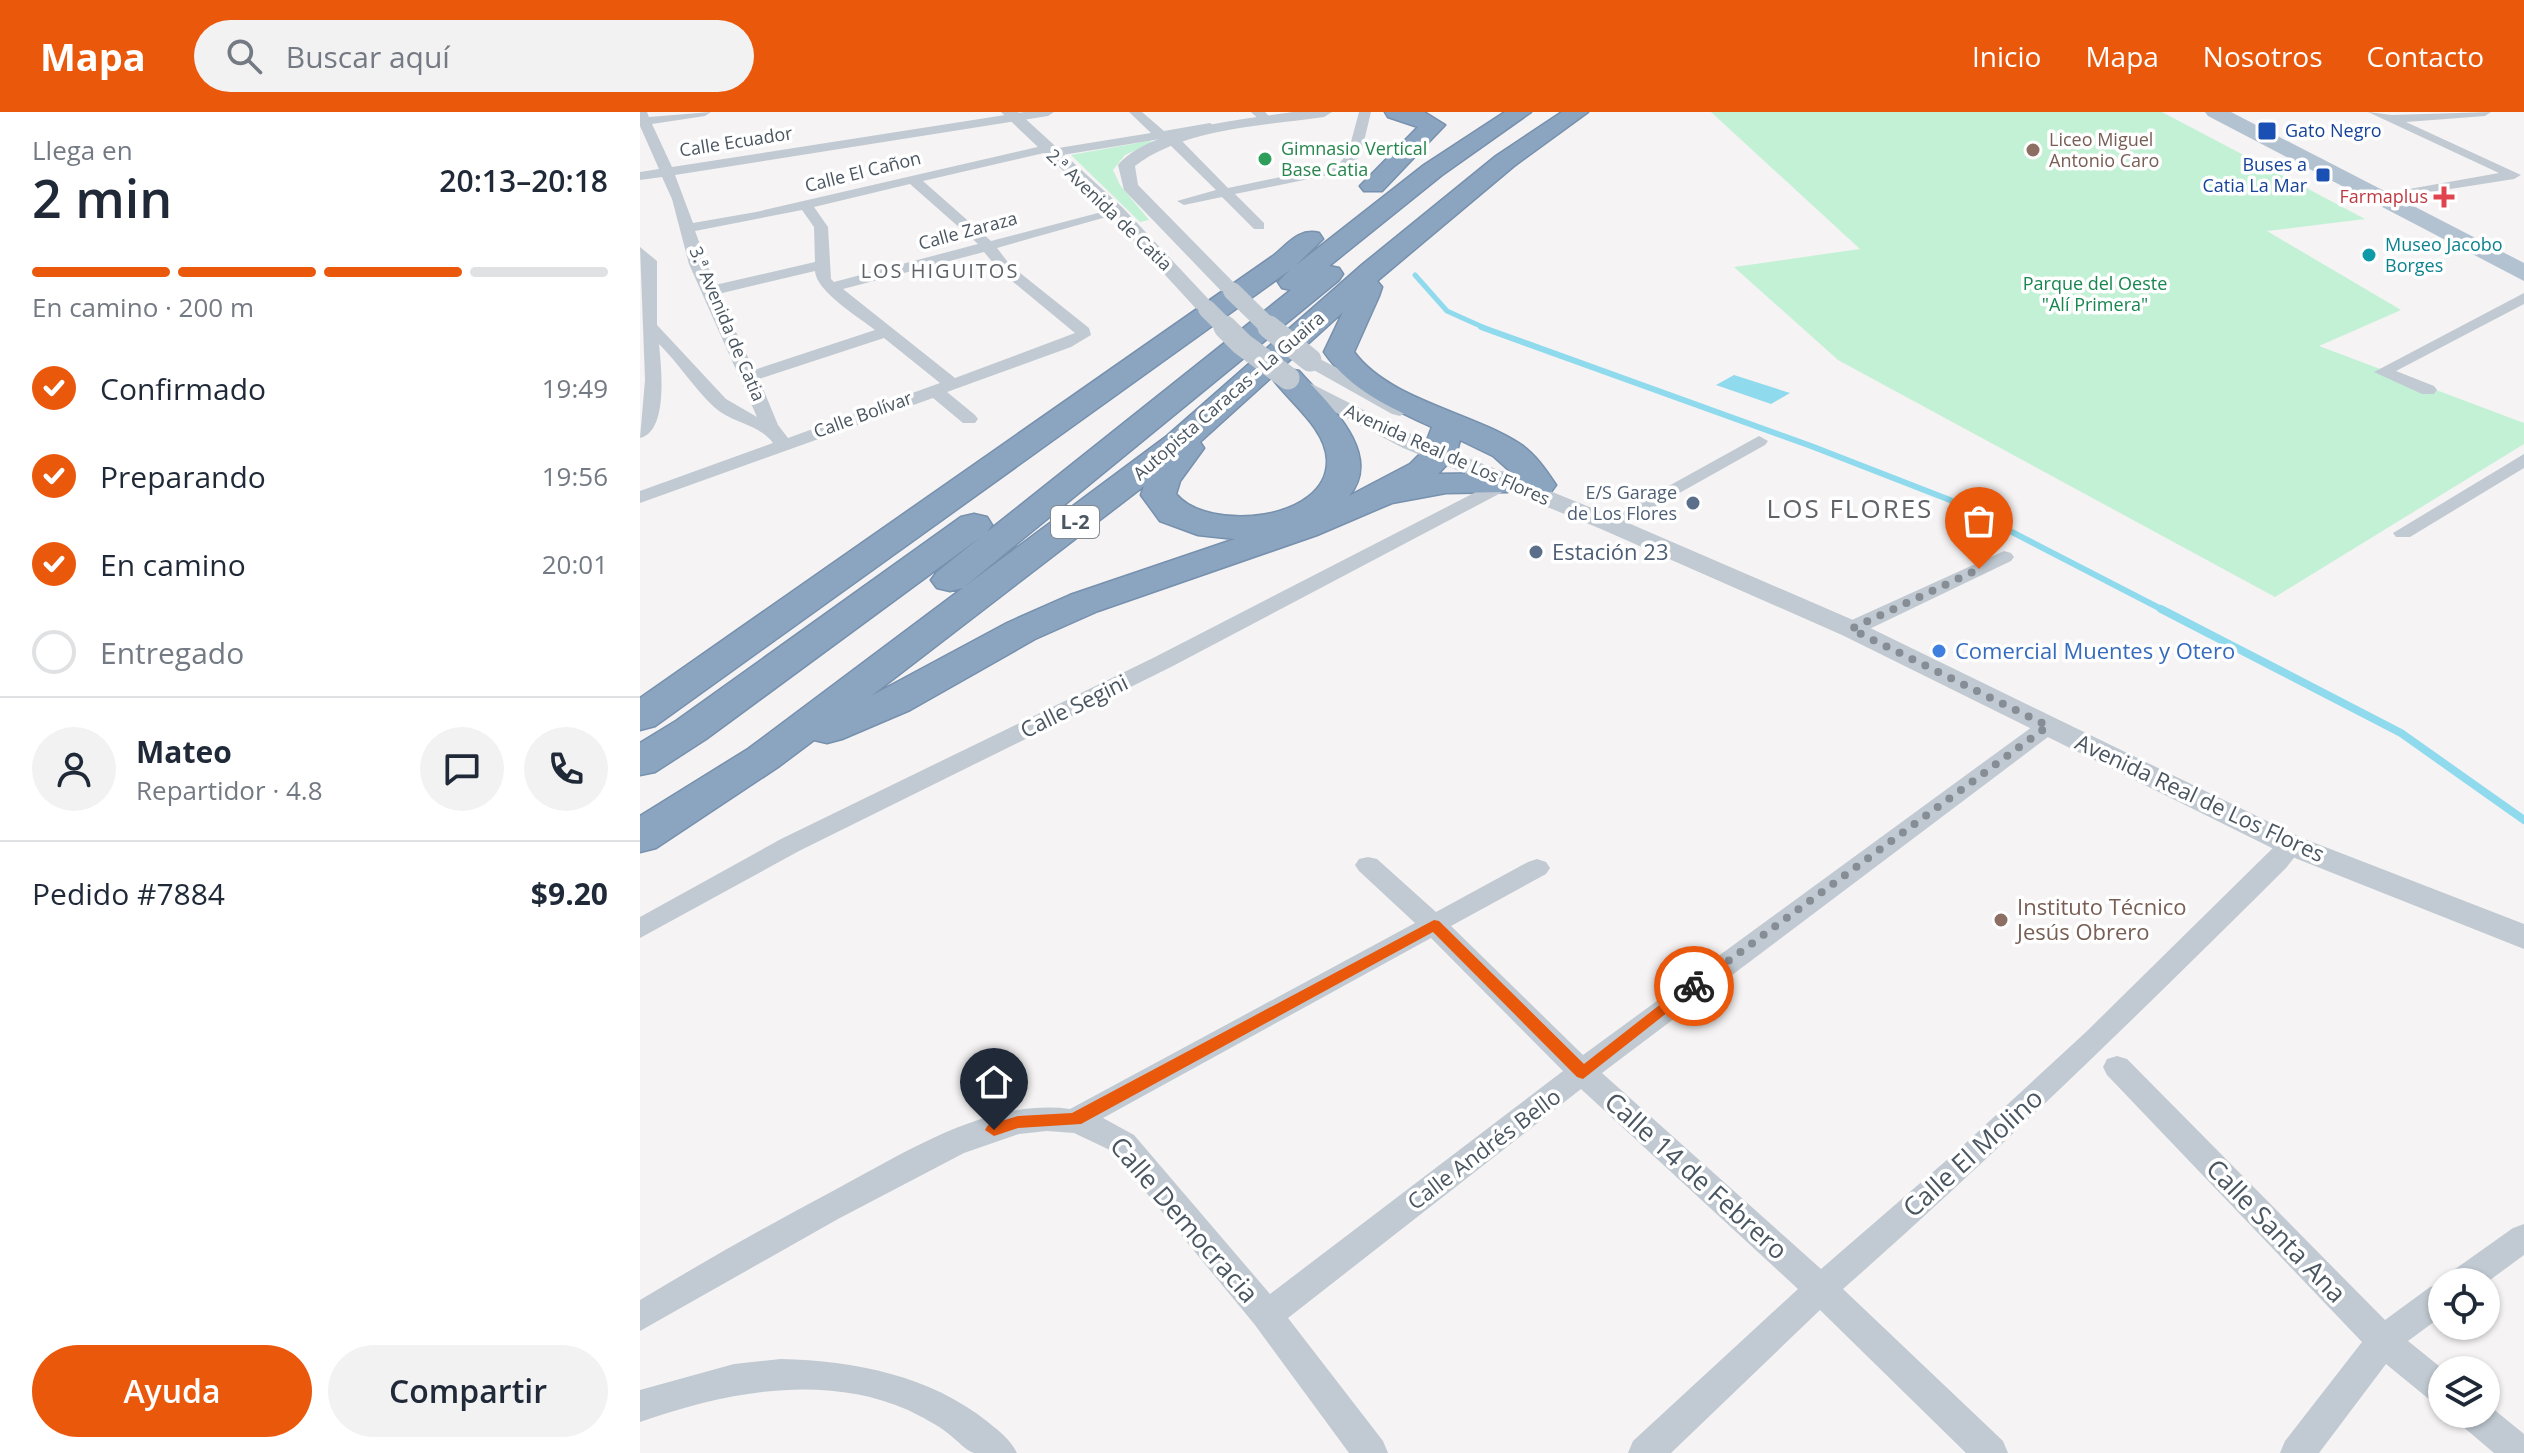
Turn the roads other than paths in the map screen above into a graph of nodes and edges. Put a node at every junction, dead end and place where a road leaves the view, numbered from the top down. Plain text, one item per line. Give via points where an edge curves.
1 (705, 112) edge
2 (1048, 112) edge
3 (1135, 112) edge
4 (1324, 112) edge
5 (1365, 112) edge
6 (1396, 112) edge
7 (1492, 112) edge
8 (1520, 112) edge
9 (2215, 112) edge
10 (2238, 112) edge
11 (2374, 112) edge
12 (2485, 112) edge
13 (1586, 114) edge
14 (1011, 115) edge
15 (1262, 116) edge
16 (642, 118) edge
17 (1548, 120) edge
18 (2390, 120) junction
19 (1168, 138) junction
20 (1048, 151) junction
21 (667, 171) junction
22 (2519, 175) edge
23 (640, 176) edge
24 (912, 179) junction
25 (1227, 193) junction
26 (2398, 195) junction
27 (1378, 198) junction
28 (1184, 201) dead end
29 (806, 205) junction
30 (1117, 212) junction
31 (1259, 226) dead end
32 (687, 228) junction
33 (986, 247) junction
34 (640, 251) edge
35 (2524, 260) edge
36 (822, 265) junction
37 (1373, 270) junction
38 (2524, 273) edge
39 (829, 288) junction
40 (710, 291) junction
41 (2524, 298) edge
42 (1199, 300) junction
43 (649, 326) junction
44 (885, 332) junction
45 (1292, 365) junction
46 (749, 377) junction
47 (952, 384) junction
48 (934, 390) junction
49 (2428, 390) dead end
50 (1219, 409) junction
51 (969, 419) dead end
52 (769, 426) junction
53 (640, 433) edge
54 (1759, 441) dead end
55 (1442, 443) junction
56 (783, 444) junction
57 (1105, 453) junction
58 (2524, 460) edge
59 (1523, 483) junction
60 (1381, 495) junction
61 (640, 497) edge
62 (1574, 510) junction
63 (1610, 524) junction
64 (2403, 533) dead end
65 (916, 546) junction
66 (2004, 557) dead end
67 (1851, 629) junction
68 (640, 717) edge
69 (2048, 726) junction
70 (763, 758) junction
71 (640, 762) edge
72 (640, 830) edge
73 (640, 837) edge
74 (2291, 845) junction
75 (1368, 865) dead end
76 (1537, 868) dead end
77 (1434, 925) junction
78 (640, 929) edge
79 (2524, 937) edge
80 (2117, 1067) dead end
81 (1583, 1073) junction
82 (1075, 1120) junction
83 (2524, 1237) edge
84 (2482, 1268) edge
85 (1822, 1290) junction
86 (2428, 1307) edge
87 (1267, 1315) junction
88 (640, 1317) edge
89 (2383, 1341) junction
90 (2428, 1378) edge
91 (640, 1406) edge
92 (2490, 1428) edge
93 (999, 1453) edge
94 (1370, 1453) edge
95 (1646, 1453) edge
96 (1990, 1453) edge
97 (2298, 1453) edge
98 (2521, 1453) edge

1 - 16 street
2 - 14 street, Calle Ecuador
3 - 19 street
4 - 15 street
5 - 25 street via 1354,154 1343,168
6 - 27 highway via 1433,125
7 - 27 highway, L-2
8 - 27 highway, L-2 via 1433,170
9 - 38 main road
10 - 26 main road
11 - 18 street
12 - 18 street
13 - 17 highway
14 - 20 street, 2.ª Avenida de Catia
14 - 21 street, Calle Ecuador
15 - 19 street
16 - 21 street, 3.ª Avenida de Catia
17 - 37 highway, Autopista Caracas - La Guaira / L-2
17 - 57 highway, Autopista Caracas - La Guaira / L-2 via 1462,168
18 - 22 street
19 - 20 street, Calle El Cañon
19 - 25 street
19 - 45 street, Avenida Real de Los Flores, bridge via 1133,158 1126,165 1127,178 1277,335
20 - 24 street, Calle El Cañon
20 - 30 street, 2.ª Avenida de Catia
21 - 23 street, Calle Ecuador
21 - 32 street, 3.ª Avenida de Catia
22 - 26 street
24 - 29 street, Calle El Cañon
24 - 33 street
25 - 28 street
25 - 31 street
26 - 35 main road
27 - 65 highway, L-2
27 - 65 highway, L-2 via 1296,251
29 - 32 street, Calle El Cañon
29 - 36 street via 821,227
30 - 33 street, Calle Zaraza
30 - 42 street, 2.ª Avenida de Catia
32 - 40 street, 3.ª Avenida de Catia
33 - 39 street, Calle Zaraza
33 - 47 street, Calle Bolívar via 1083,335
34 - 43 street via 650,261
36 - 39 street
36 - 40 street
37 - 45 highway, Autopista Caracas - La Guaira / L-2
37 - 59 highway via 1339,352 1345,364 1395,396 1505,449 1521,461
39 - 44 street
40 - 46 street, 3.ª Avenida de Catia
41 - 49 street via 2382,372
42 - 45 street, Avenida Real de Los Flores, bridge via 1242,344
42 - 65 highway via 1032,421
43 - 52 street via 718,404 746,421
43 - 53 street via 652,414
44 - 46 street
44 - 47 street
45 - 50 highway, Autopista Caracas - La Guaira / L-2
45 - 50 highway via 1345,462 1340,483 1317,508 1256,526 1210,527 1189,523 1162,506 1158,495 1163,481
45 - 55 street, Avenida Real de Los Flores via 1338,407
45 - 57 highway, L-2
46 - 52 street, 3.ª Avenida de Catia
47 - 48 street, Calle Bolívar
48 - 51 street
48 - 56 street, Calle Bolívar
50 - 70 highway, Autopista Caracas - La Guaira / L-2
52 - 56 street, 3.ª Avenida de Catia
54 - 63 street
55 - 59 street, Avenida Real de Los Flores
55 - 59 street, Avenida Real de Los Flores
55 - 60 highway via 1422,471
56 - 61 street, Calle Bolívar
57 - 72 highway, Autopista Caracas - La Guaira / L-2
58 - 64 street
59 - 60 highway via 1446,483
59 - 62 street, Avenida Real de Los Flores
59 - 62 street, Avenida Real de Los Flores
59 - 78 street, Calle Segini via 790,845
60 - 70 highway via 1084,603 895,701
62 - 63 street, Avenida Real de Los Flores
63 - 67 street, Avenida Real de Los Flores
65 - 68 highway, L-2
65 - 71 highway, L-2 via 691,730
66 - 67 street
67 - 69 street, Avenida Real de Los Flores
69 - 74 street, Avenida Real de Los Flores
69 - 81 street, Calle Andrés Bello
70 - 73 highway, Autopista Caracas - La Guaira / L-2
74 - 79 street, Avenida Real de Los Flores
74 - 85 street, Calle El Molino via 2096,1040
75 - 77 street, Calle 14 de Febrero
76 - 77 street
77 - 81 street, Calle 14 de Febrero
77 - 82 street
80 - 89 street, Calle Santa Ana
81 - 85 street, Calle 14 de Febrero
81 - 87 street, Calle Andrés Bello
82 - 87 street, Calle Democracia via 1104,1129 1123,1143
82 - 88 street, Calle Democracia via 1018,1122 937,1152 810,1217
83 - 84 street
85 - 95 street, Calle El Molino
85 - 96 street, Calle 14 de Febrero
86 - 89 street
87 - 94 street, Calle Democracia
89 - 90 street, Calle Santa Ana
89 - 97 street
91 - 93 street via 745,1378 793,1373 854,1376 941,1409
92 - 98 street

